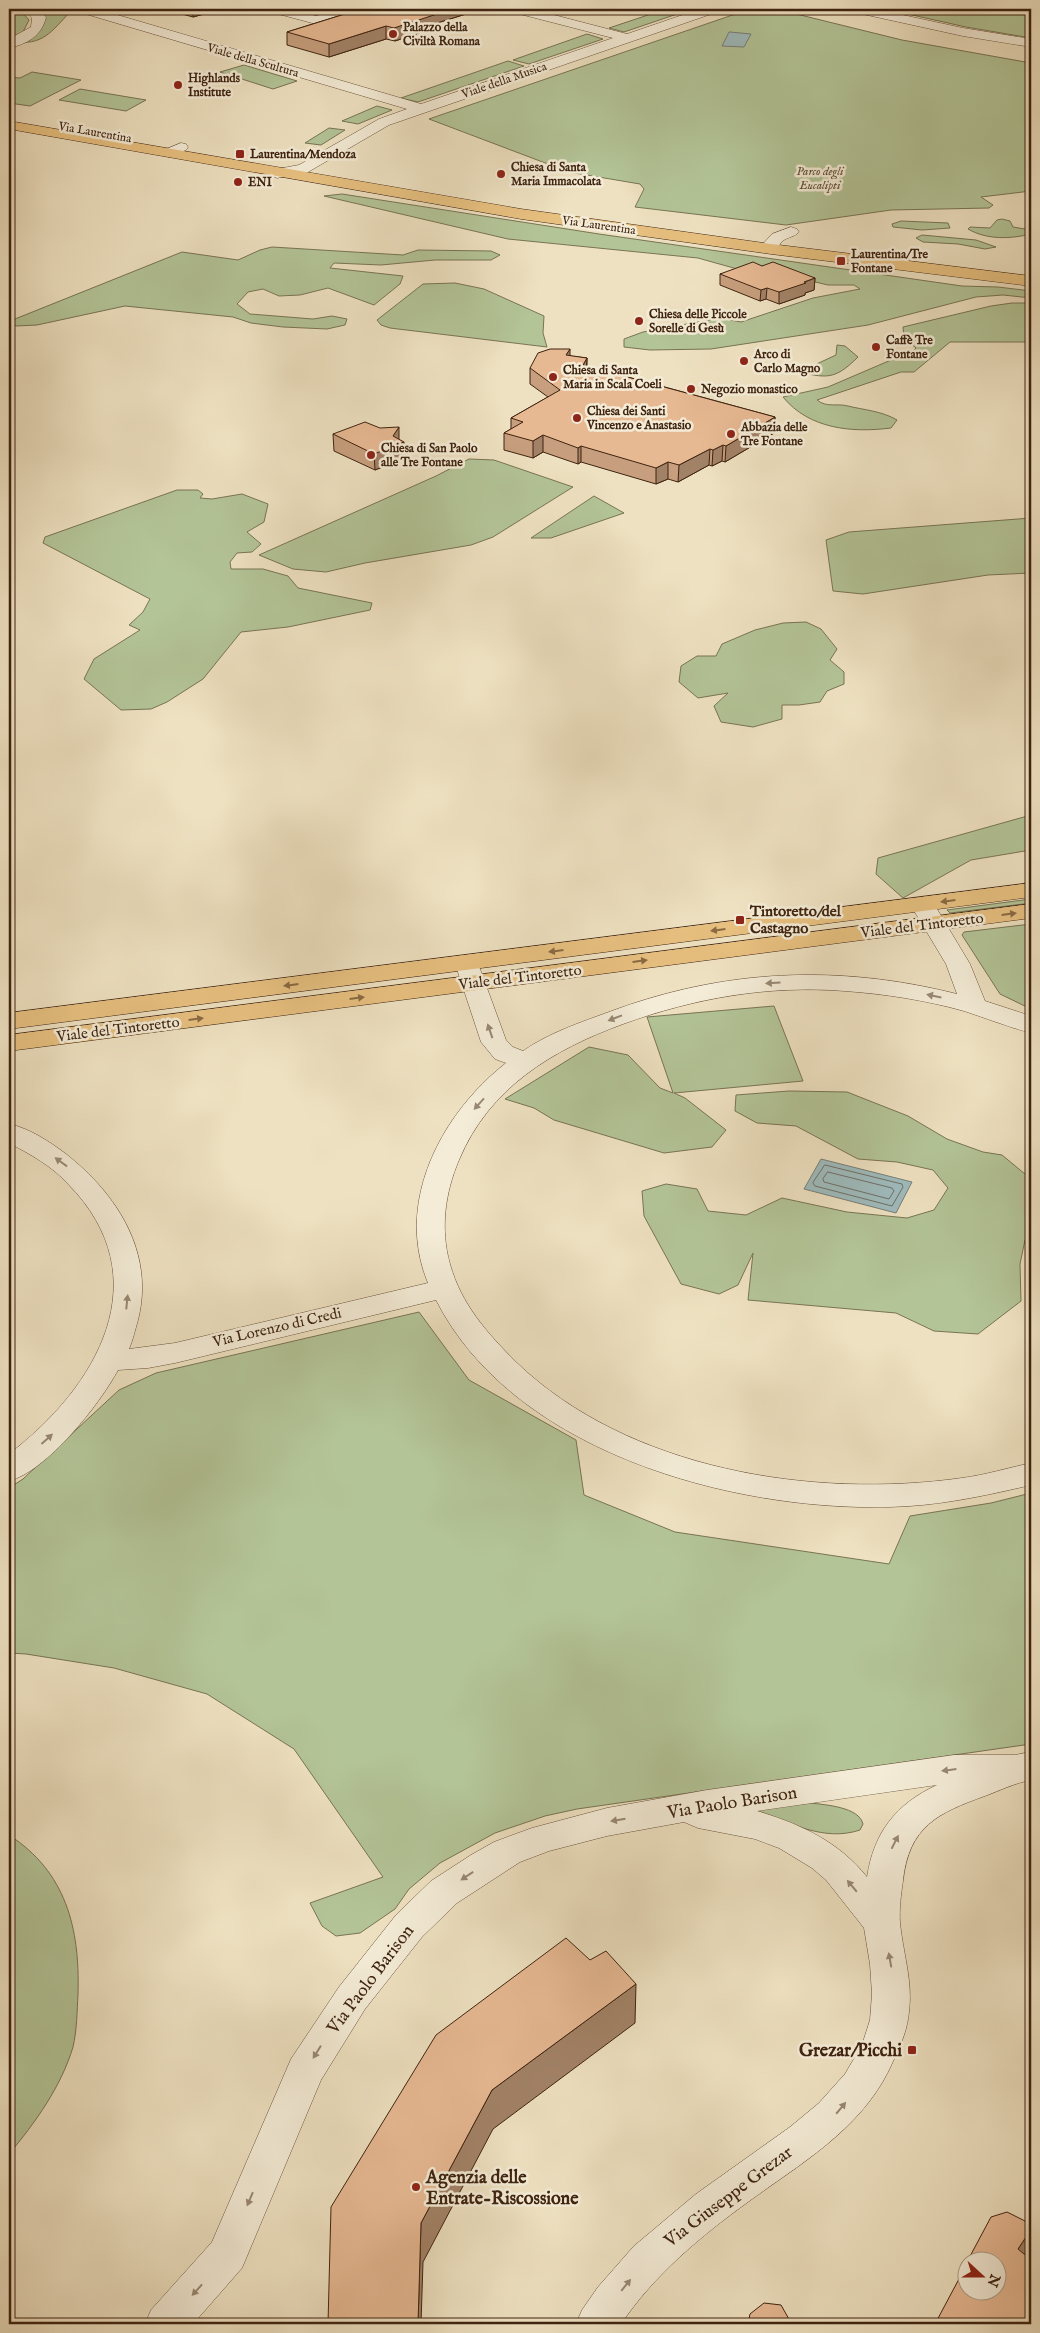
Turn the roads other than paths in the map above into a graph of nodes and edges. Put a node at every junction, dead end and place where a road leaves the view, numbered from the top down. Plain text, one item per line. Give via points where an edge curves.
1 (31, 9) edge
2 (84, 9) edge
3 (276, 9) edge
4 (324, 9) edge
5 (353, 9) edge
6 (517, 9) edge
7 (712, 9) edge
8 (858, 9) edge
9 (339, 13) junction
10 (627, 38) junction
11 (1031, 43) edge
12 (9, 44) edge
13 (421, 109) junction
14 (9, 116) edge
15 (9, 125) edge
16 (175, 150) junction
17 (303, 169) junction
18 (277, 173) junction
19 (790, 232) dead end
20 (773, 244) junction
21 (1031, 272) edge
22 (1031, 281) edge
23 (1031, 890) edge
24 (1031, 911) edge
25 (928, 914) junction
26 (470, 973) junction
27 (974, 1006) junction
28 (9, 1022) edge
29 (1031, 1025) edge
30 (9, 1043) edge
31 (525, 1061) junction
32 (9, 1132) edge
33 (444, 1290) junction
34 (110, 1360) junction
35 (9, 1470) edge
36 (1031, 1474) edge
37 (1023, 1767) edge
38 (666, 1813) junction
39 (882, 1924) junction
40 (166, 2324) edge
41 (597, 2324) edge

1 - 12 street via 39,17 37,28
2 - 13 street, Viale della Scultura
3 - 9 street via 316,20
4 - 9 street
5 - 9 street
6 - 10 street
7 - 10 street, Viale della Musica
8 - 11 street
10 - 13 street, Viale della Musica
13 - 17 street, Viale della Musica via 370,129
14 - 16 main road, Via Laurentina
15 - 16 main road, Via Laurentina
16 - 17 main road, Via Laurentina
16 - 18 main road, Via Laurentina
17 - 18 street
17 - 20 main road, Via Laurentina
18 - 20 main road, Via Laurentina via 493,210
19 - 20 street
20 - 21 main road, Via Laurentina
20 - 22 main road, Via Laurentina
23 -> 25 main road, Viale del Tintoretto
25 -> 24 main road, Viale del Tintoretto
25 - 26 main road, Viale del Tintoretto
25 - 27 street via 958,964
26 -> 28 main road, Viale del Tintoretto
30 -> 26 main road, Viale del Tintoretto
31 -> 26 street via 504,1053 494,1042
27 - 29 street
27 -> 31 street via 922,993 855,984 794,982 735,987 676,998 634,1011 570,1036
31 -> 33 street via 469,1115 454,1137 438,1175 430,1231
34 -> 32 street via 122,1327 129,1285 125,1254 115,1226 93,1192 70,1169 42,1149
33 - 34 street, Via Lorenzo di Credi via 175,1353
33 - 36 street via 482,1346 530,1391 558,1412 591,1430 670,1464 759,1486 853,1496 943,1492
35 -> 34 street via 74,1413
37 -> 38 street, Via Paolo Barison via 954,1769 707,1804
39 -> 37 street via 887,1860 906,1824 922,1810
39 -> 38 street via 838,1869 807,1846 782,1834 730,1819
38 -> 40 street, Via Paolo Barison via 582,1828 507,1852 444,1892 414,1921 362,1983 305,2071 227,2255
41 -> 39 street, Via Giuseppe Grezar via 636,2271 677,2232 822,2127 851,2096 870,2068 885,2034 891,2004 892,1971

